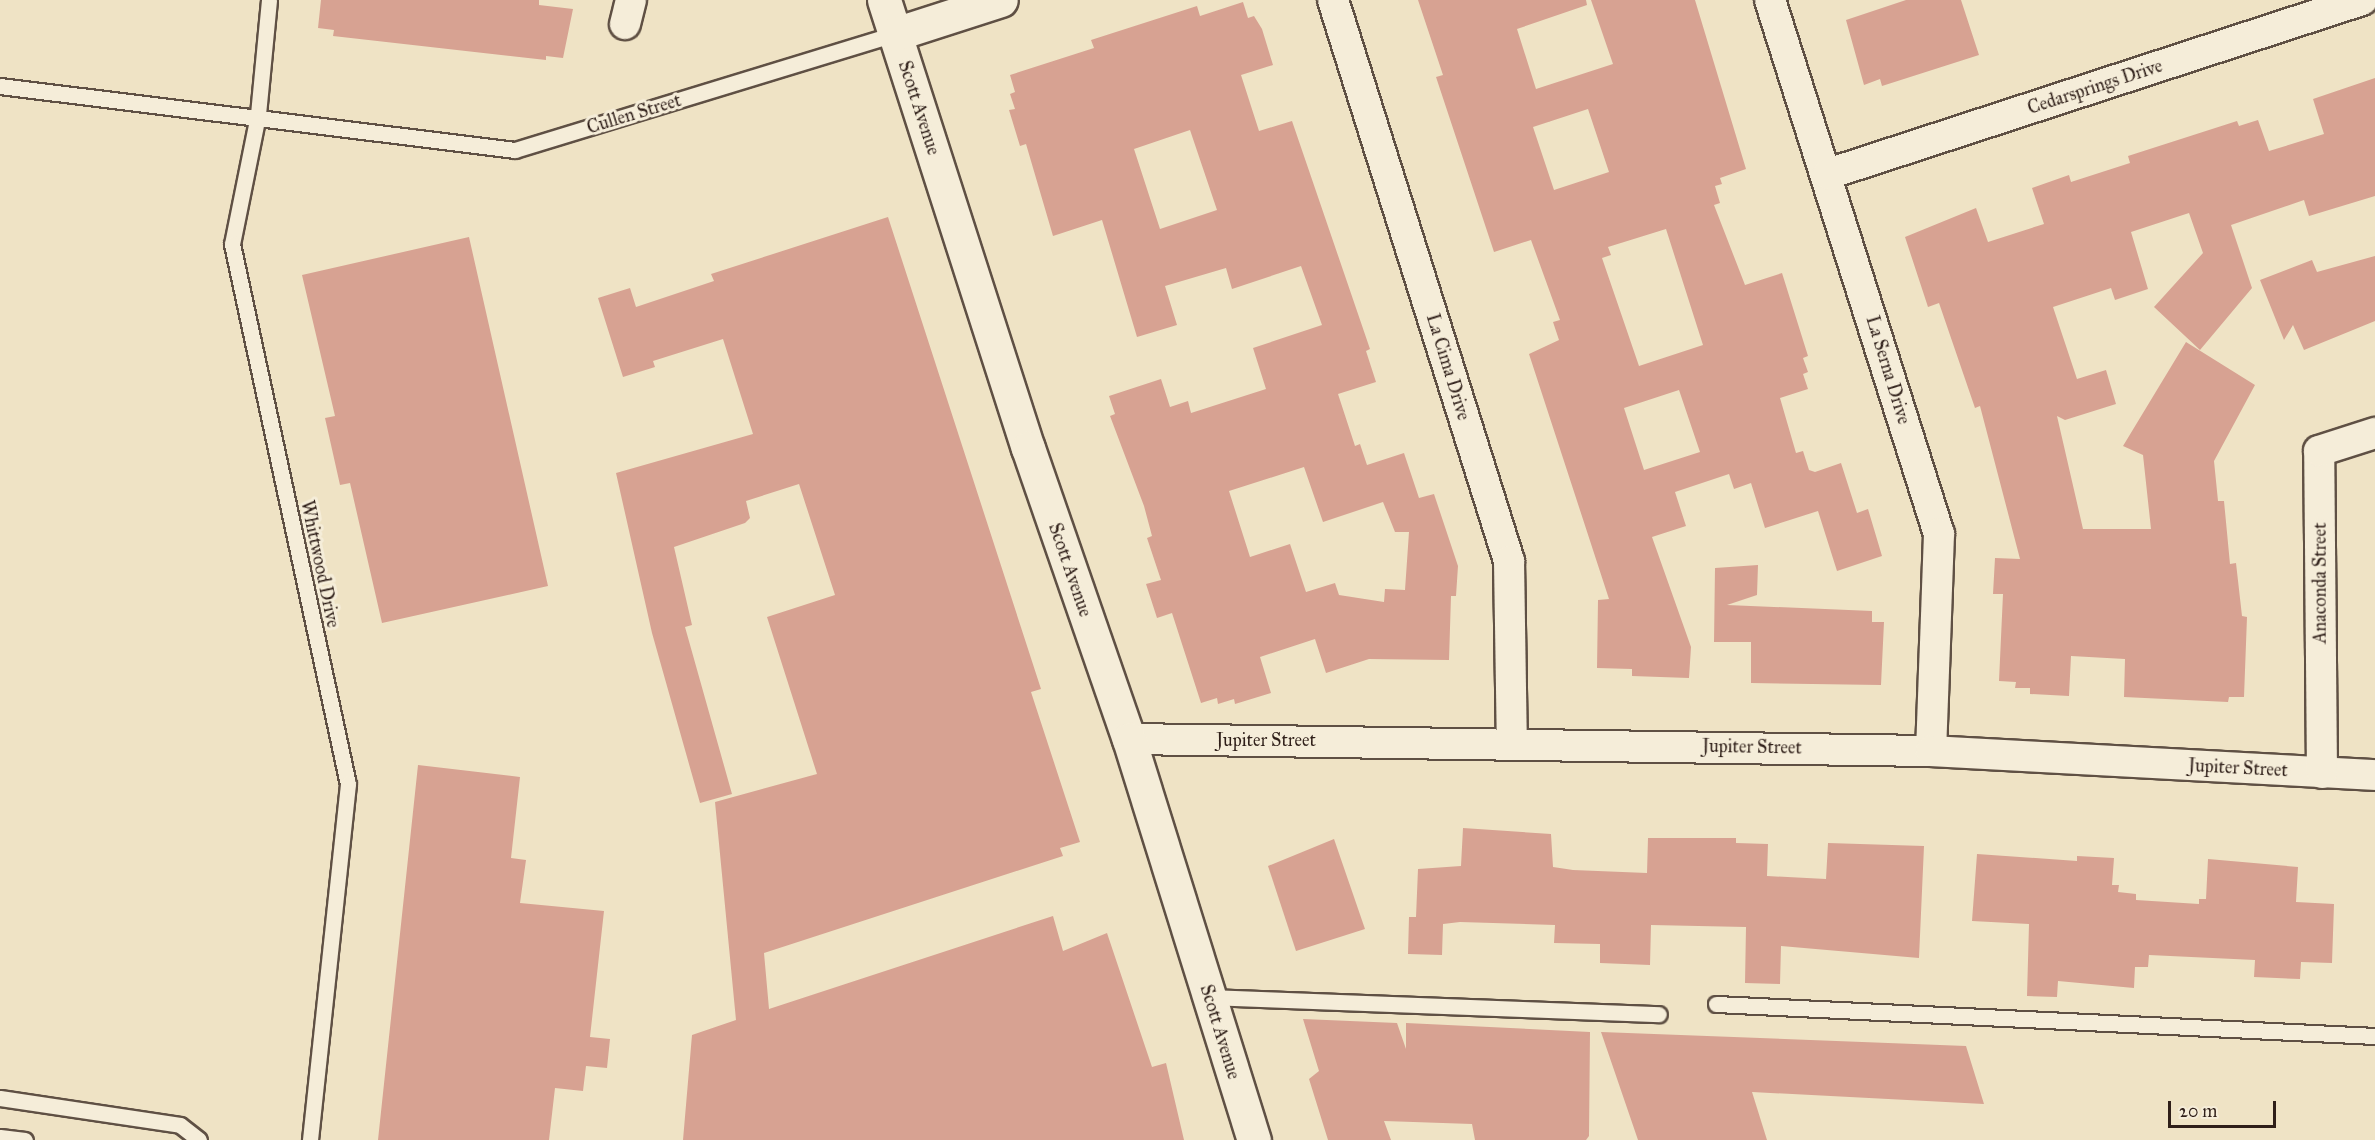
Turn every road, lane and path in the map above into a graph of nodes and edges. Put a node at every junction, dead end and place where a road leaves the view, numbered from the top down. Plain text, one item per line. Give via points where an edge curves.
1 (269, 0) edge
2 (884, 0) edge
3 (1001, 0) edge
4 (1333, 0) edge
5 (1770, 0) edge
6 (2362, 0) edge
7 (895, 34) junction
8 (0, 86) edge
9 (258, 116) junction
10 (1828, 174) junction
11 (2375, 433) edge
12 (1129, 739) junction
13 (1512, 742) junction
14 (1931, 751) junction
15 (2322, 773) junction
16 (2375, 776) edge
17 (1209, 997) junction
18 (1716, 1004) dead end
19 (1659, 1014) dead end
20 (2375, 1036) edge
21 (0, 1098) edge
22 (0, 1137) edge
23 (25, 1140) edge
24 (199, 1140) edge
25 (310, 1140) edge
26 (1254, 1140) edge

1 - 9 lane, Whittwood Drive
2 - 7 street, Scott Avenue
3 - 7 street, Cullen Street
4 - 13 street, La Cima Drive via 1509,561
5 - 10 street, La Serna Drive
6 - 10 street, Cedarsprings Drive
7 - 9 lane, Cullen Street via 515,150
7 - 12 street, Scott Avenue
8 - 9 lane, Cullen Street
9 - 25 lane, Whittwood Drive via 232,244 348,784
10 - 14 street, La Serna Drive via 1939,534
11 - 15 street, Anaconda Street via 2319,451
12 - 13 street, Jupiter Street
12 - 17 street, Scott Avenue
13 - 14 street, Jupiter Street
14 - 15 street, Jupiter Street
15 - 16 street, Jupiter Street
17 - 19 lane
17 - 26 street, Scott Avenue
18 - 20 lane
21 - 24 lane via 170,1123
22 - 23 lane

